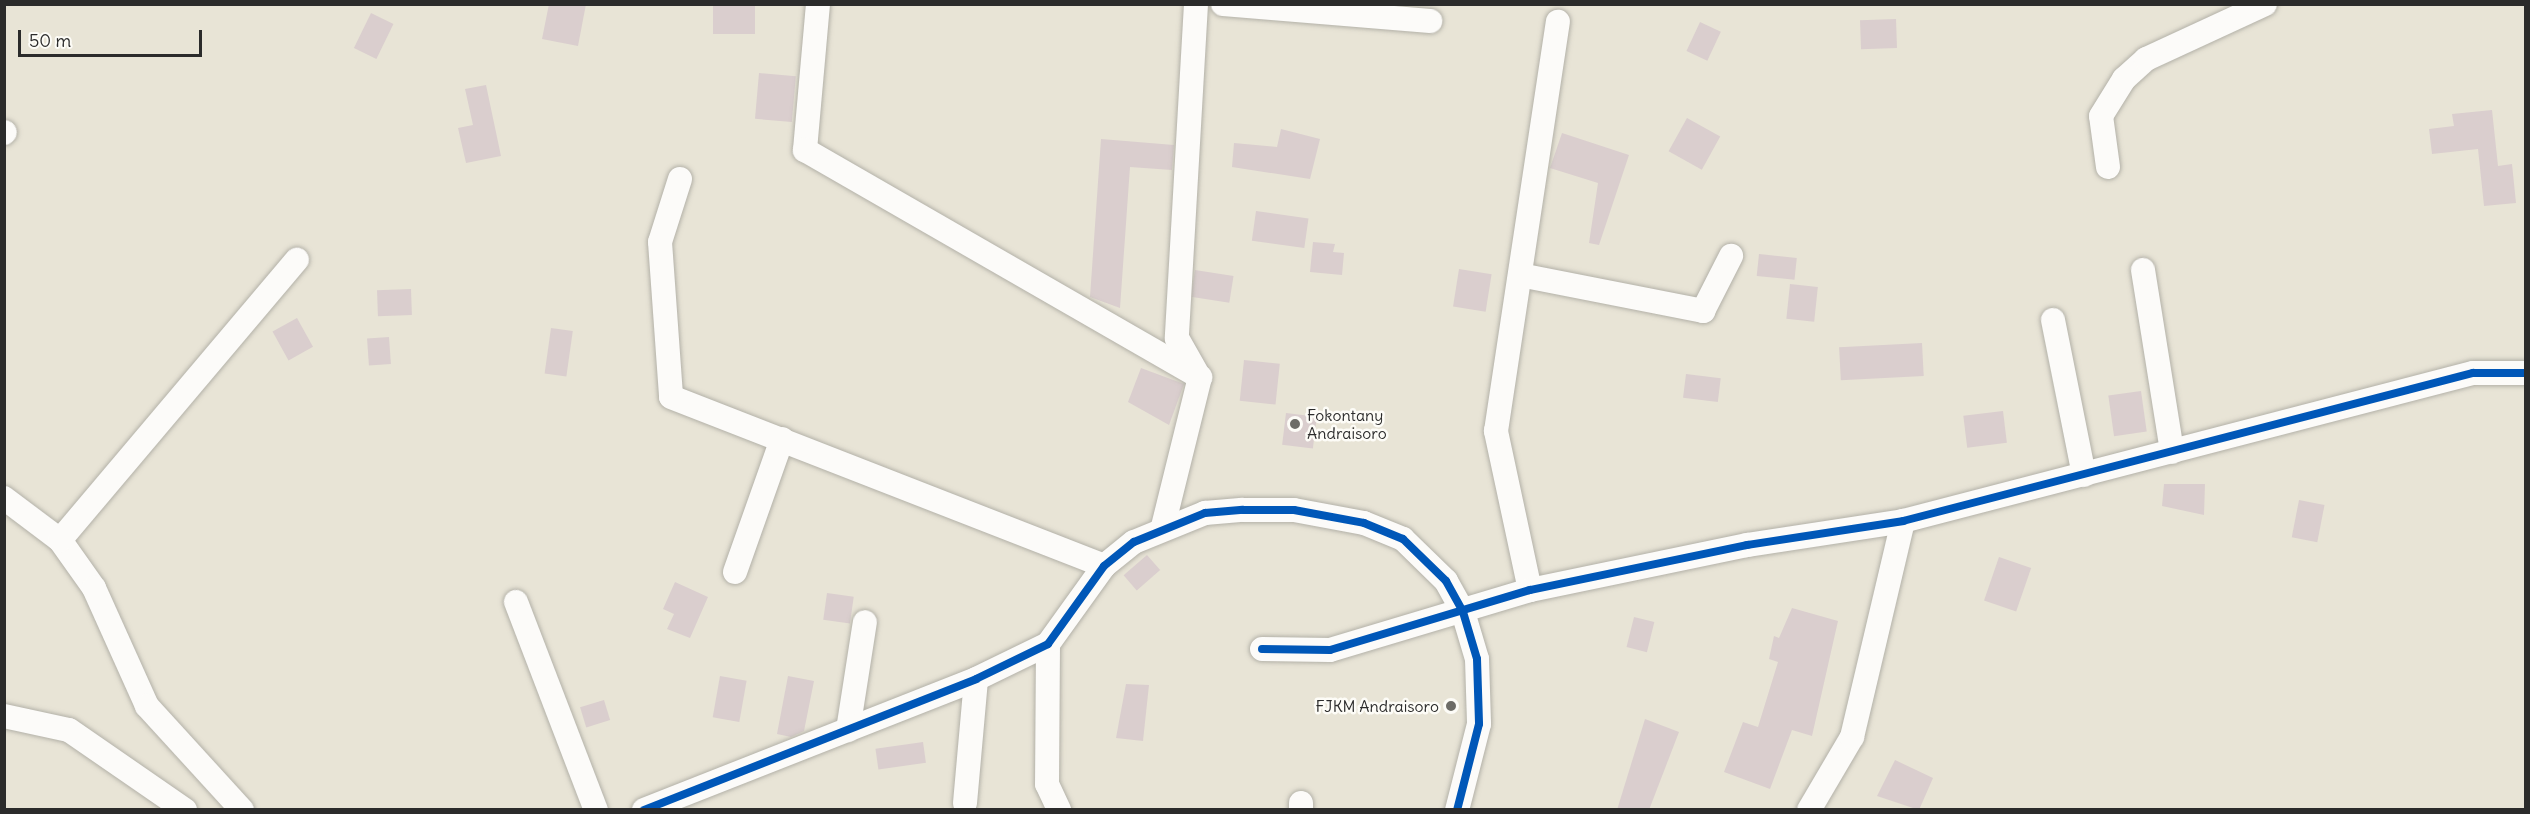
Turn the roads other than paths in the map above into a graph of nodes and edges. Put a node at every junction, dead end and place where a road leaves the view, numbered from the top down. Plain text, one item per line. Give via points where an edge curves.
1 (818, 4) edge
2 (1196, 4) edge
3 (1223, 4) edge
4 (2265, 4) edge
5 (1430, 21) dead end
6 (1558, 22) dead end
7 (2108, 167) dead end
8 (681, 179) dead end
9 (1731, 256) dead end
10 (297, 260) dead end
11 (2143, 270) dead end
12 (1520, 275) junction
13 (2053, 320) dead end
14 (2526, 356) edge
15 (2473, 373) junction
16 (2526, 373) edge
17 (1200, 377) junction
18 (782, 439) junction
19 (2172, 452) junction
20 (2084, 475) junction
21 (4, 498) edge
22 (1903, 521) junction
23 (1163, 526) junction
24 (60, 540) junction
25 (1104, 566) junction
26 (735, 572) dead end
27 (1530, 590) junction
28 (516, 602) dead end
29 (1463, 612) junction
30 (865, 622) dead end
31 (1048, 644) junction
32 (1262, 649) dead end
33 (976, 679) junction
34 (4, 716) edge
35 (848, 730) junction
36 (966, 803) dead end
37 (185, 810) edge
38 (242, 810) edge
39 (596, 810) edge
40 (644, 810) edge
41 (1059, 810) edge
42 (1457, 810) edge
43 (1809, 810) edge

1 - 17 street via 805,150
2 - 17 street via 1177,338
3 - 5 street
4 - 7 street via 2146,59 2124,80 2102,117
6 - 12 street
8 - 18 street via 660,242 671,397
9 - 12 street via 1703,311
10 - 24 street
11 - 19 street
12 - 27 street via 1496,431
13 - 20 street
14 - 15 street
15 - 16 street
15 - 19 street
17 - 23 street
18 - 25 street
18 - 26 street
19 - 20 street
20 - 22 street
21 - 24 street
22 - 27 street via 1747,545
22 - 43 street via 1852,737
23 - 25 street
23 - 29 street via 1206,513 1243,510 1294,510 1364,523 1403,539 1446,581
24 - 38 street via 94,588 147,706
25 - 31 street
27 - 29 street
28 - 39 street
29 - 32 street via 1330,650
29 - 42 street via 1477,659 1479,724
30 - 35 street
31 - 33 street
31 - 41 street via 1047,784
33 - 35 street
33 - 36 street
34 - 37 street via 69,730
35 - 40 street

